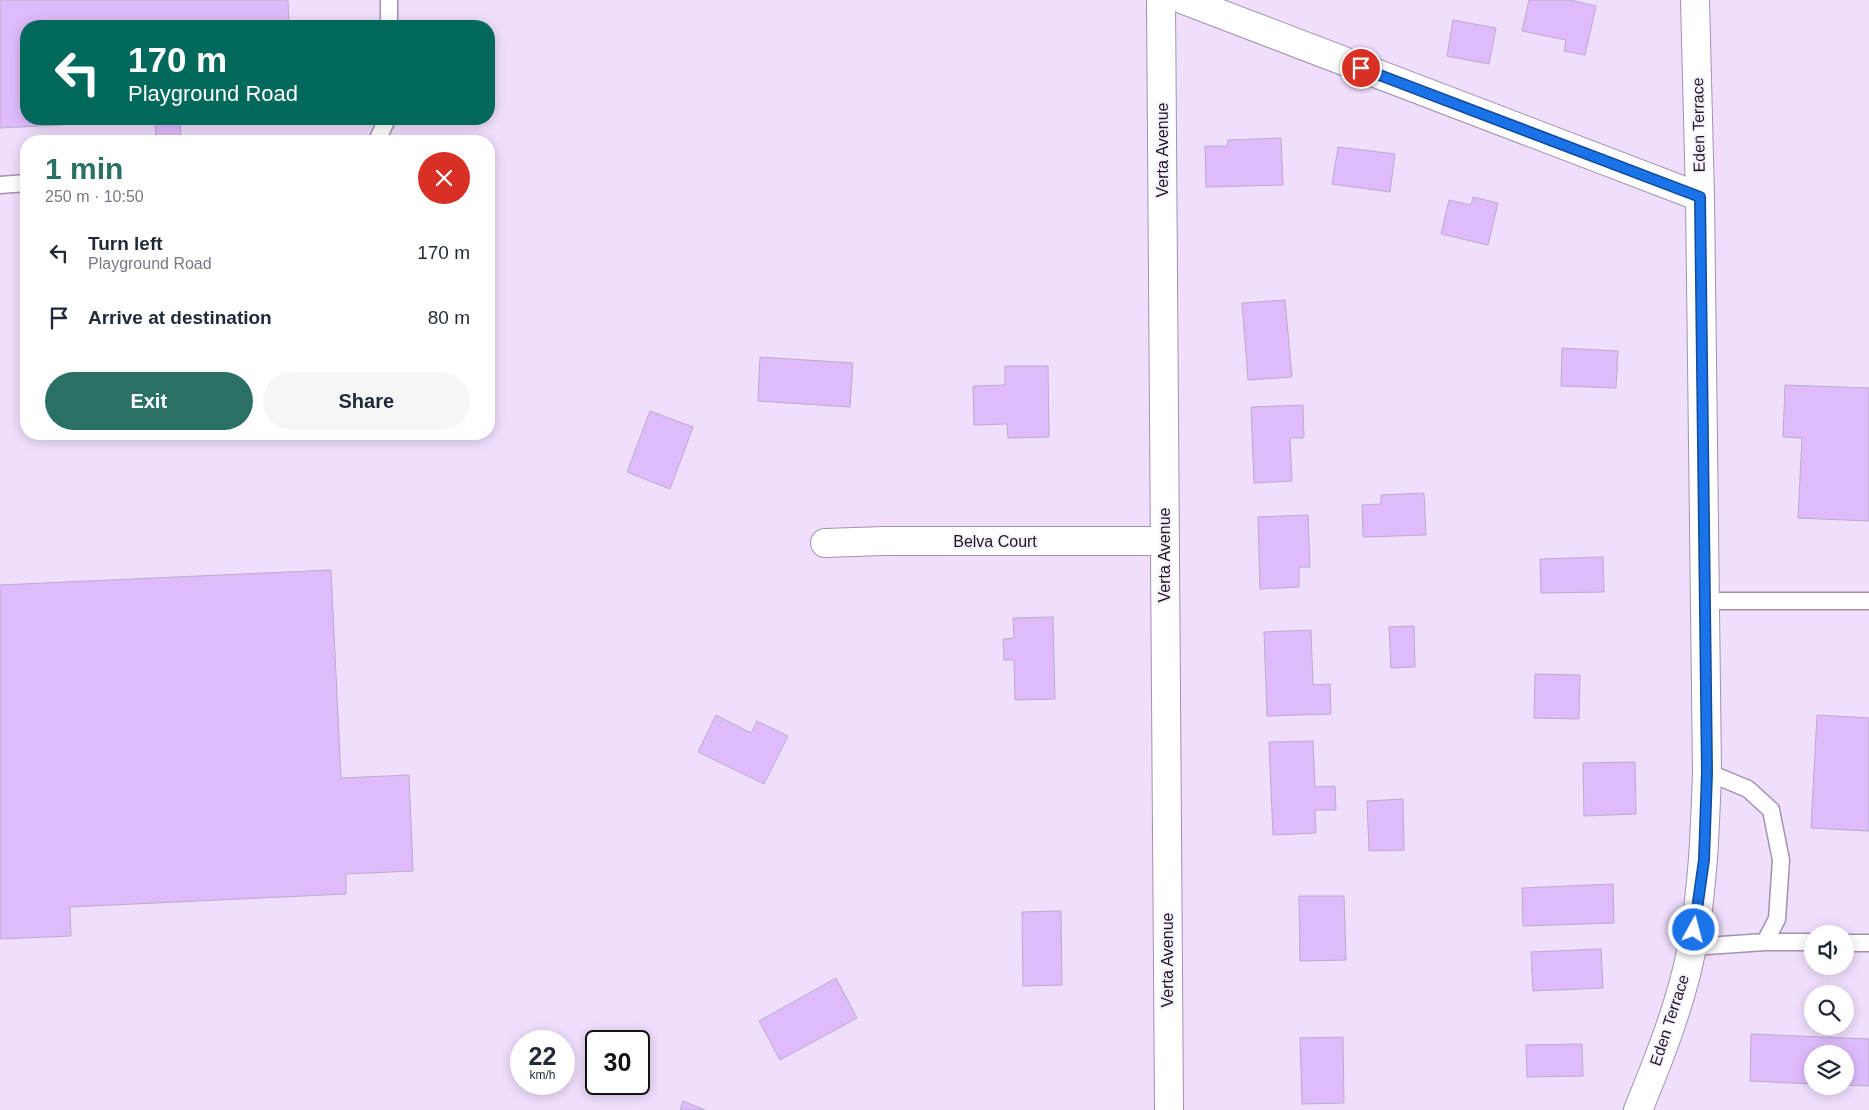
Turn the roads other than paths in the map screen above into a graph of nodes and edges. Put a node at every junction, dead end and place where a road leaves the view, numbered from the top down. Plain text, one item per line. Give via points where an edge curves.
1 (389, 0) edge
2 (1161, 0) edge
3 (1184, 0) edge
4 (1695, 0) edge
5 (389, 20) edge
6 (20, 183) edge
7 (0, 185) edge
8 (1700, 197) junction
9 (1164, 542) junction
10 (825, 543) dead end
11 (1705, 601) junction
12 (1869, 602) edge
13 (1707, 772) junction
14 (1765, 942) junction
15 (1804, 942) edge
16 (1854, 943) edge
17 (1869, 943) edge
18 (1692, 947) junction
19 (1641, 1109) edge
20 (1169, 1110) edge

1 - 5 lane
2 - 9 street, Verta Avenue
3 - 8 street
4 - 8 street, Eden Terrace
6 - 7 lane
8 - 11 street, Eden Terrace
9 - 10 street, Belva Court
9 - 20 street, Verta Avenue
11 - 12 lane
11 - 13 street, Eden Terrace
13 - 14 lane via 1748,789 1771,810 1781,860 1776,919
13 - 18 street, Eden Terrace via 1704,860
14 - 15 lane
14 - 18 lane
16 - 17 lane
18 - 19 street, Eden Terrace via 1673,1018

